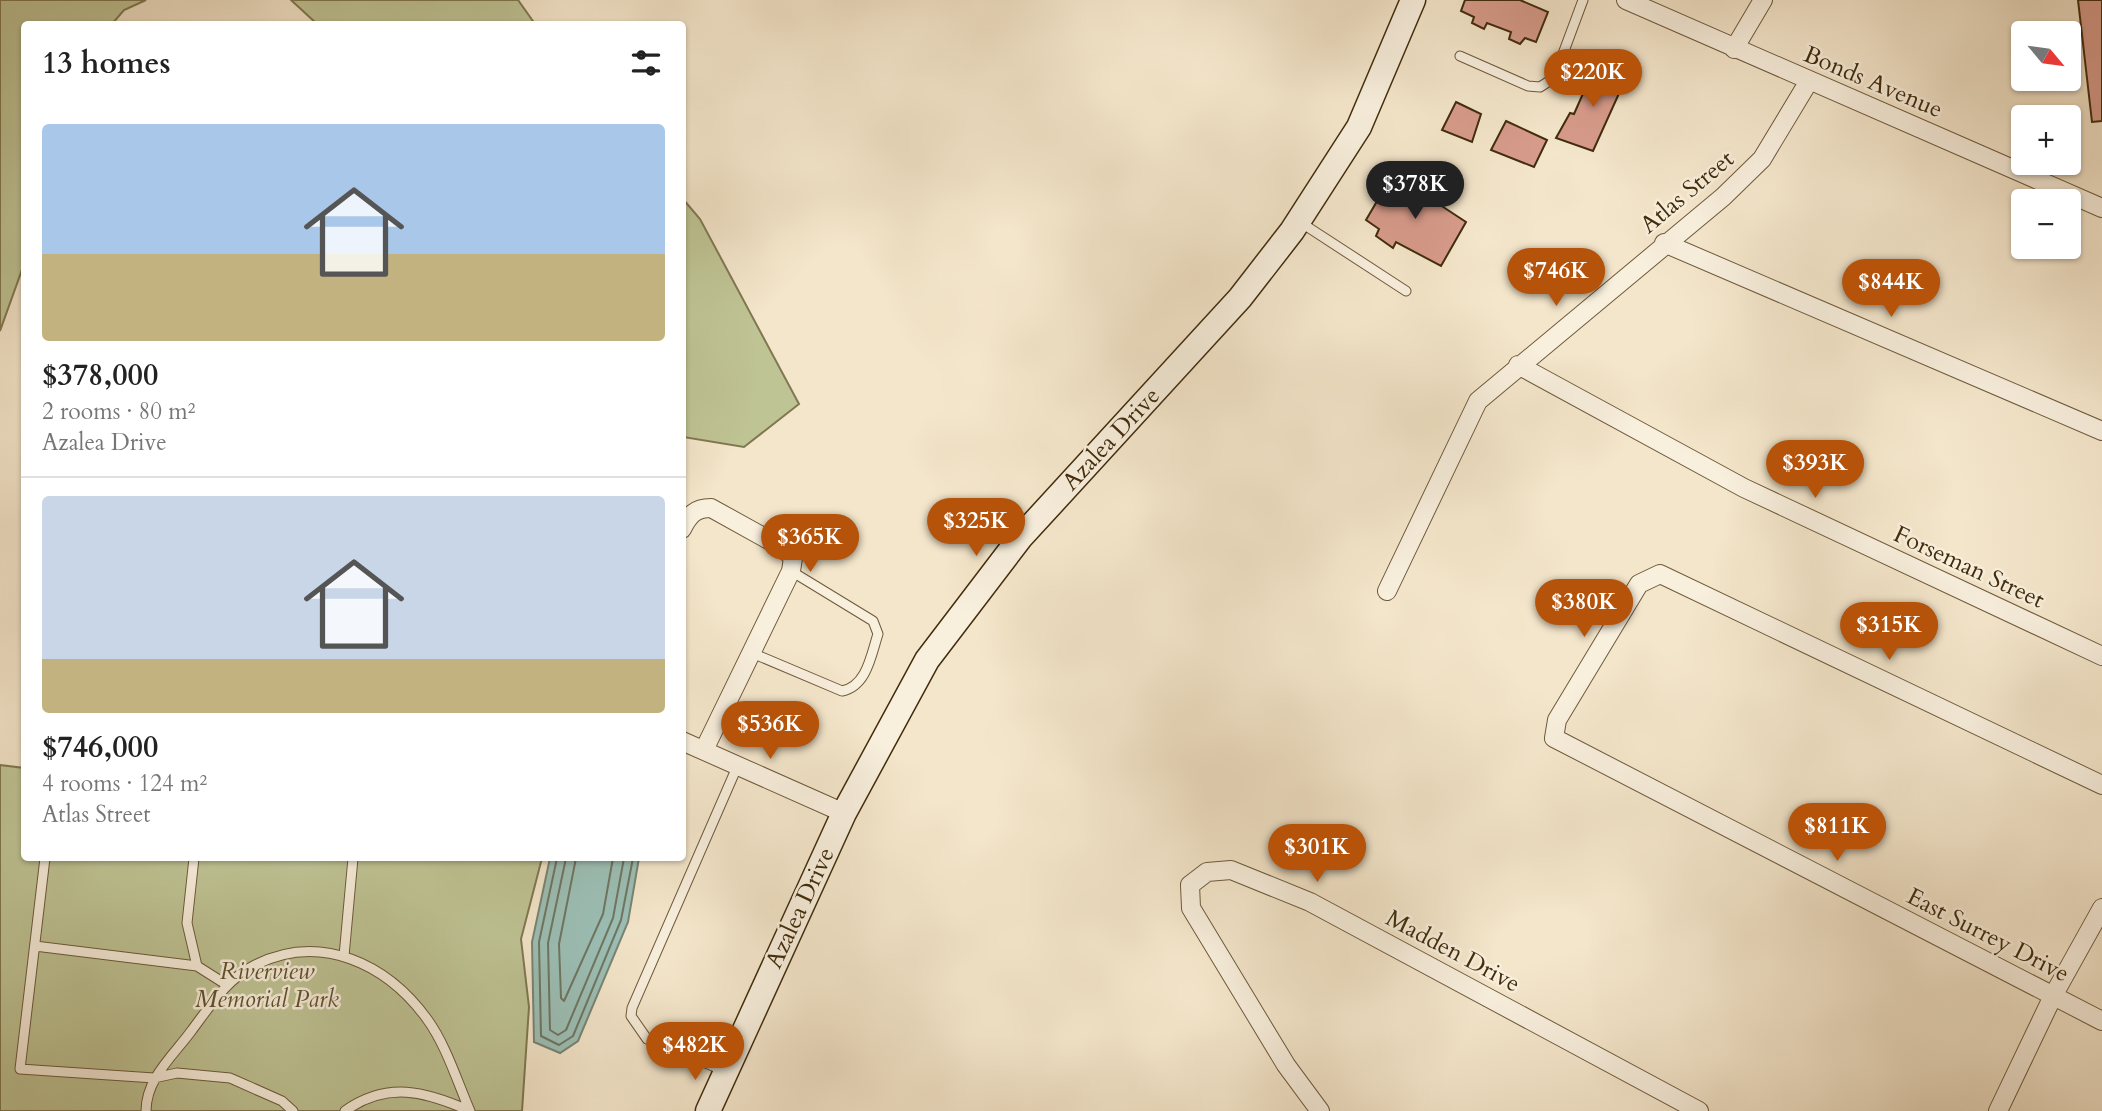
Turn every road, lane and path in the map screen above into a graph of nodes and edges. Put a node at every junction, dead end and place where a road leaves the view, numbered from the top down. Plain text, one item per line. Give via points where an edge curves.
1 (1413, 0) edge
2 (1583, 0) edge
3 (1626, 0) edge
4 (1763, 0) edge
5 (1734, 48) junction
6 (1460, 56) dead end
7 (1809, 81) junction
8 (2102, 208) edge
9 (1298, 221) junction
10 (1664, 243) junction
11 (1406, 290) dead end
12 (1518, 365) junction
13 (2102, 431) edge
14 (686, 522) edge
15 (791, 571) junction
16 (1387, 591) dead end
17 (752, 653) junction
18 (2102, 656) edge
19 (686, 743) edge
20 (705, 750) junction
21 (737, 767) junction
22 (2102, 785) edge
23 (844, 813) junction
24 (45, 861) edge
25 (194, 861) edge
26 (354, 861) edge
27 (2102, 908) edge
28 (35, 946) junction
29 (344, 956) junction
30 (197, 965) junction
31 (227, 985) junction
32 (2053, 996) junction
33 (2102, 1021) edge
34 (725, 1071) junction
35 (154, 1077) junction
36 (146, 1111) edge
37 (293, 1111) edge
38 (345, 1111) edge
39 (470, 1111) edge
40 (708, 1111) edge
41 (1320, 1111) edge
42 (1699, 1111) edge
43 (1998, 1111) edge

1 - 9 street, Azalea Drive via 1359,127
2 - 6 lane via 1554,78 1541,87 1528,86
3 - 5 street, Bonds Avenue
4 - 5 street
5 - 7 street, Bonds Avenue
7 - 8 street, Bonds Avenue
7 - 10 street, Atlas Street via 1762,159
9 - 11 lane
9 - 23 street, Azalea Drive via 1240,298 1020,538 927,660
10 - 12 street, Atlas Street
10 - 13 street
12 - 16 street, Atlas Street via 1478,401
12 - 18 street, Forseman Street via 1744,488
14 - 15 street via 700,508 711,508 785,549 793,558
15 - 17 street
15 - 17 lane via 873,621 878,634 862,679 842,691
17 - 20 street
19 - 20 street
20 - 21 street
21 - 23 street
21 - 34 lane via 631,1016 648,1039
22 - 32 street, East Surrey Drive via 1660,574 1639,584 1557,720 1554,738
23 - 34 street, Azalea Drive
24 - 28 lane
25 - 30 lane via 187,923
26 - 29 lane
27 - 32 street
28 - 30 lane
28 - 35 lane via 20,1069
29 - 31 lane via 288,955 255,965
29 - 39 lane via 390,978 429,1021
30 - 31 lane
31 - 35 lane
32 - 33 street, East Surrey Drive
32 - 43 street
34 - 40 street, Azalea Drive
35 - 36 lane
35 - 37 lane via 177,1073 230,1078 283,1101
38 - 39 lane via 374,1094 391,1091 423,1095
41 - 42 street, Madden Drive via 1286,1065 1191,908 1190,885 1207,872 1231,870 1310,902

